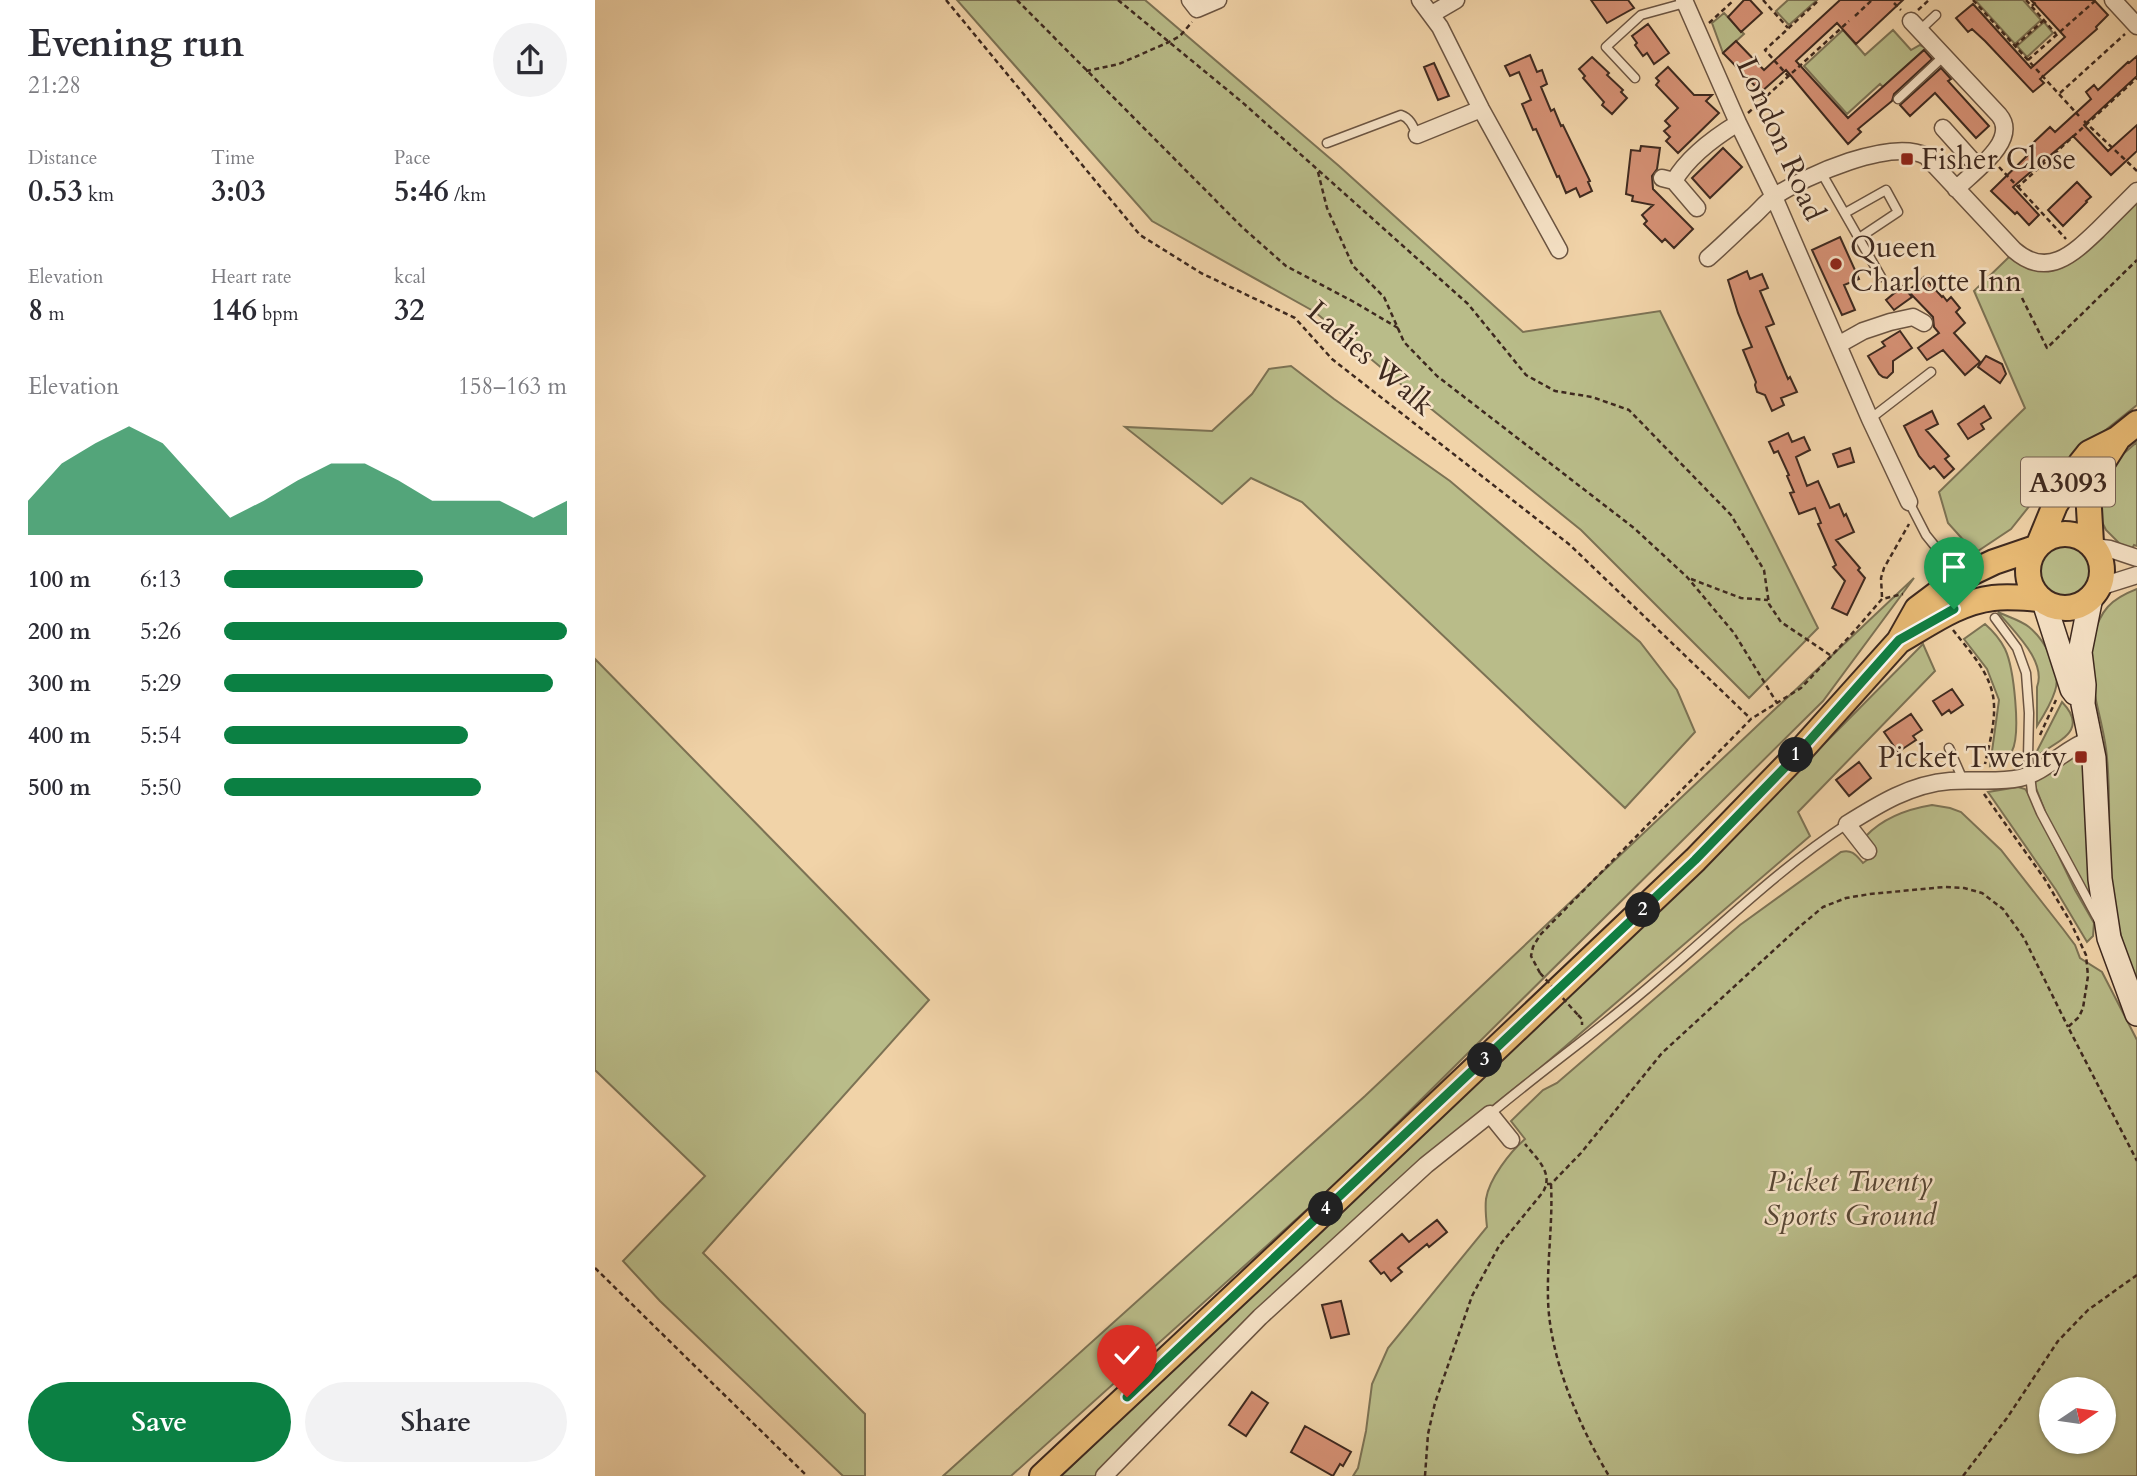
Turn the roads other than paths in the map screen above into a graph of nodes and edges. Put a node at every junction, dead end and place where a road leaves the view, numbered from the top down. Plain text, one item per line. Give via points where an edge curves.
1 (1218, 0) edge
2 (1420, 0) edge
3 (1456, 0) edge
4 (2113, 0) edge
5 (1684, 1) edge
6 (1193, 4) edge
7 (1432, 14) junction
8 (1936, 15) dead end
9 (1915, 26) joint
10 (2132, 29) edge
11 (1944, 56) junction
12 (1635, 79) dead end
13 (1898, 99) dead end
14 (1481, 109) junction
15 (1738, 123) junction
16 (1943, 128) dead end
17 (1417, 135) joint
18 (1327, 143) dead end
19 (1984, 162) junction
20 (1821, 172) junction
21 (1955, 189) junction
22 (2137, 191) edge
23 (1774, 197) junction
24 (1697, 208) dead end
25 (1845, 214) junction
26 (1859, 238) junction
27 (1559, 250) dead end
28 (1708, 258) dead end
29 (1881, 277) dead end
30 (1924, 323) dead end
31 (1838, 345) junction
32 (1931, 372) dead end
33 (1870, 419) junction
34 (2137, 423) edge
35 (2117, 439) junction
36 (1909, 502) joint
37 (2092, 545) junction
38 (2037, 546) junction
39 (2137, 558) edge
40 (1951, 566) dead end
41 (2137, 575) edge
42 (2095, 592) junction
43 (2043, 601) junction
44 (1934, 609) junction
45 (1995, 618) dead end
46 (2083, 704) junction
47 (2091, 739) junction
48 (1949, 748) dead end
49 (2029, 775) junction
50 (1963, 780) junction
51 (1847, 824) junction
52 (1868, 851) dead end
53 (2109, 939) junction
54 (2137, 1014) edge
55 (1490, 1114) junction
56 (1511, 1140) dead end
57 (1042, 1476) edge
58 (1104, 1476) edge

1 - 6 street
2 - 7 street
3 - 7 street
4 - 10 street
5 - 12 lane via 1641,15 1606,47
5 - 15 street, London Road
7 - 14 street
8 - 9 lane
9 - 11 street
11 - 13 lane
11 - 19 street via 2005,126 2003,139
14 - 17 street
14 - 27 street
15 - 23 street, London Road
15 - 24 street via 1668,180
16 - 19 street
17 - 18 lane via 1401,115
19 - 21 street
20 - 21 street via 1870,156 1916,151
20 - 23 street
20 - 25 lane
21 - 22 street via 2014,250 2035,262 2055,262 2077,250
23 - 28 street
23 - 31 street, London Road
25 - 26 lane
25 - 26 lane via 1886,190 1898,212
26 - 29 lane
30 - 31 street via 1913,317 1890,322
31 - 33 street, London Road
32 - 33 lane
33 - 36 street, London Road
34 - 35 main road, A3093
35 - 37 main road, A3093 via 2088,491
35 - 38 main road, A3093 via 2089,453 2081,463
36 - 40 lane, London Road via 1926,535
37 - 38 main road via 2076,534 2065,533 2048,537
37 - 39 street
37 - 42 main road via 2102,566
38 - 43 main road via 2028,575
38 - 44 main road, A3093 via 1950,585
41 - 42 street
42 - 43 main road via 2071,608
42 - 46 main road via 2080,652
43 - 44 main road, A3093 via 1993,598
43 - 46 main road via 2072,689
44 - 57 main road, A3093 via 1899,640 1780,774 1678,877
45 - 49 lane via 2017,648 2026,673
46 - 47 main road
47 - 49 street
47 - 53 main road via 2100,879
48 - 50 lane
49 - 50 street
49 - 53 lane via 2041,813
50 - 51 street via 1908,790
51 - 52 street
51 - 55 lane via 1741,905 1657,980
53 - 54 main road
55 - 56 street
55 - 58 street via 1426,1165 1260,1317

